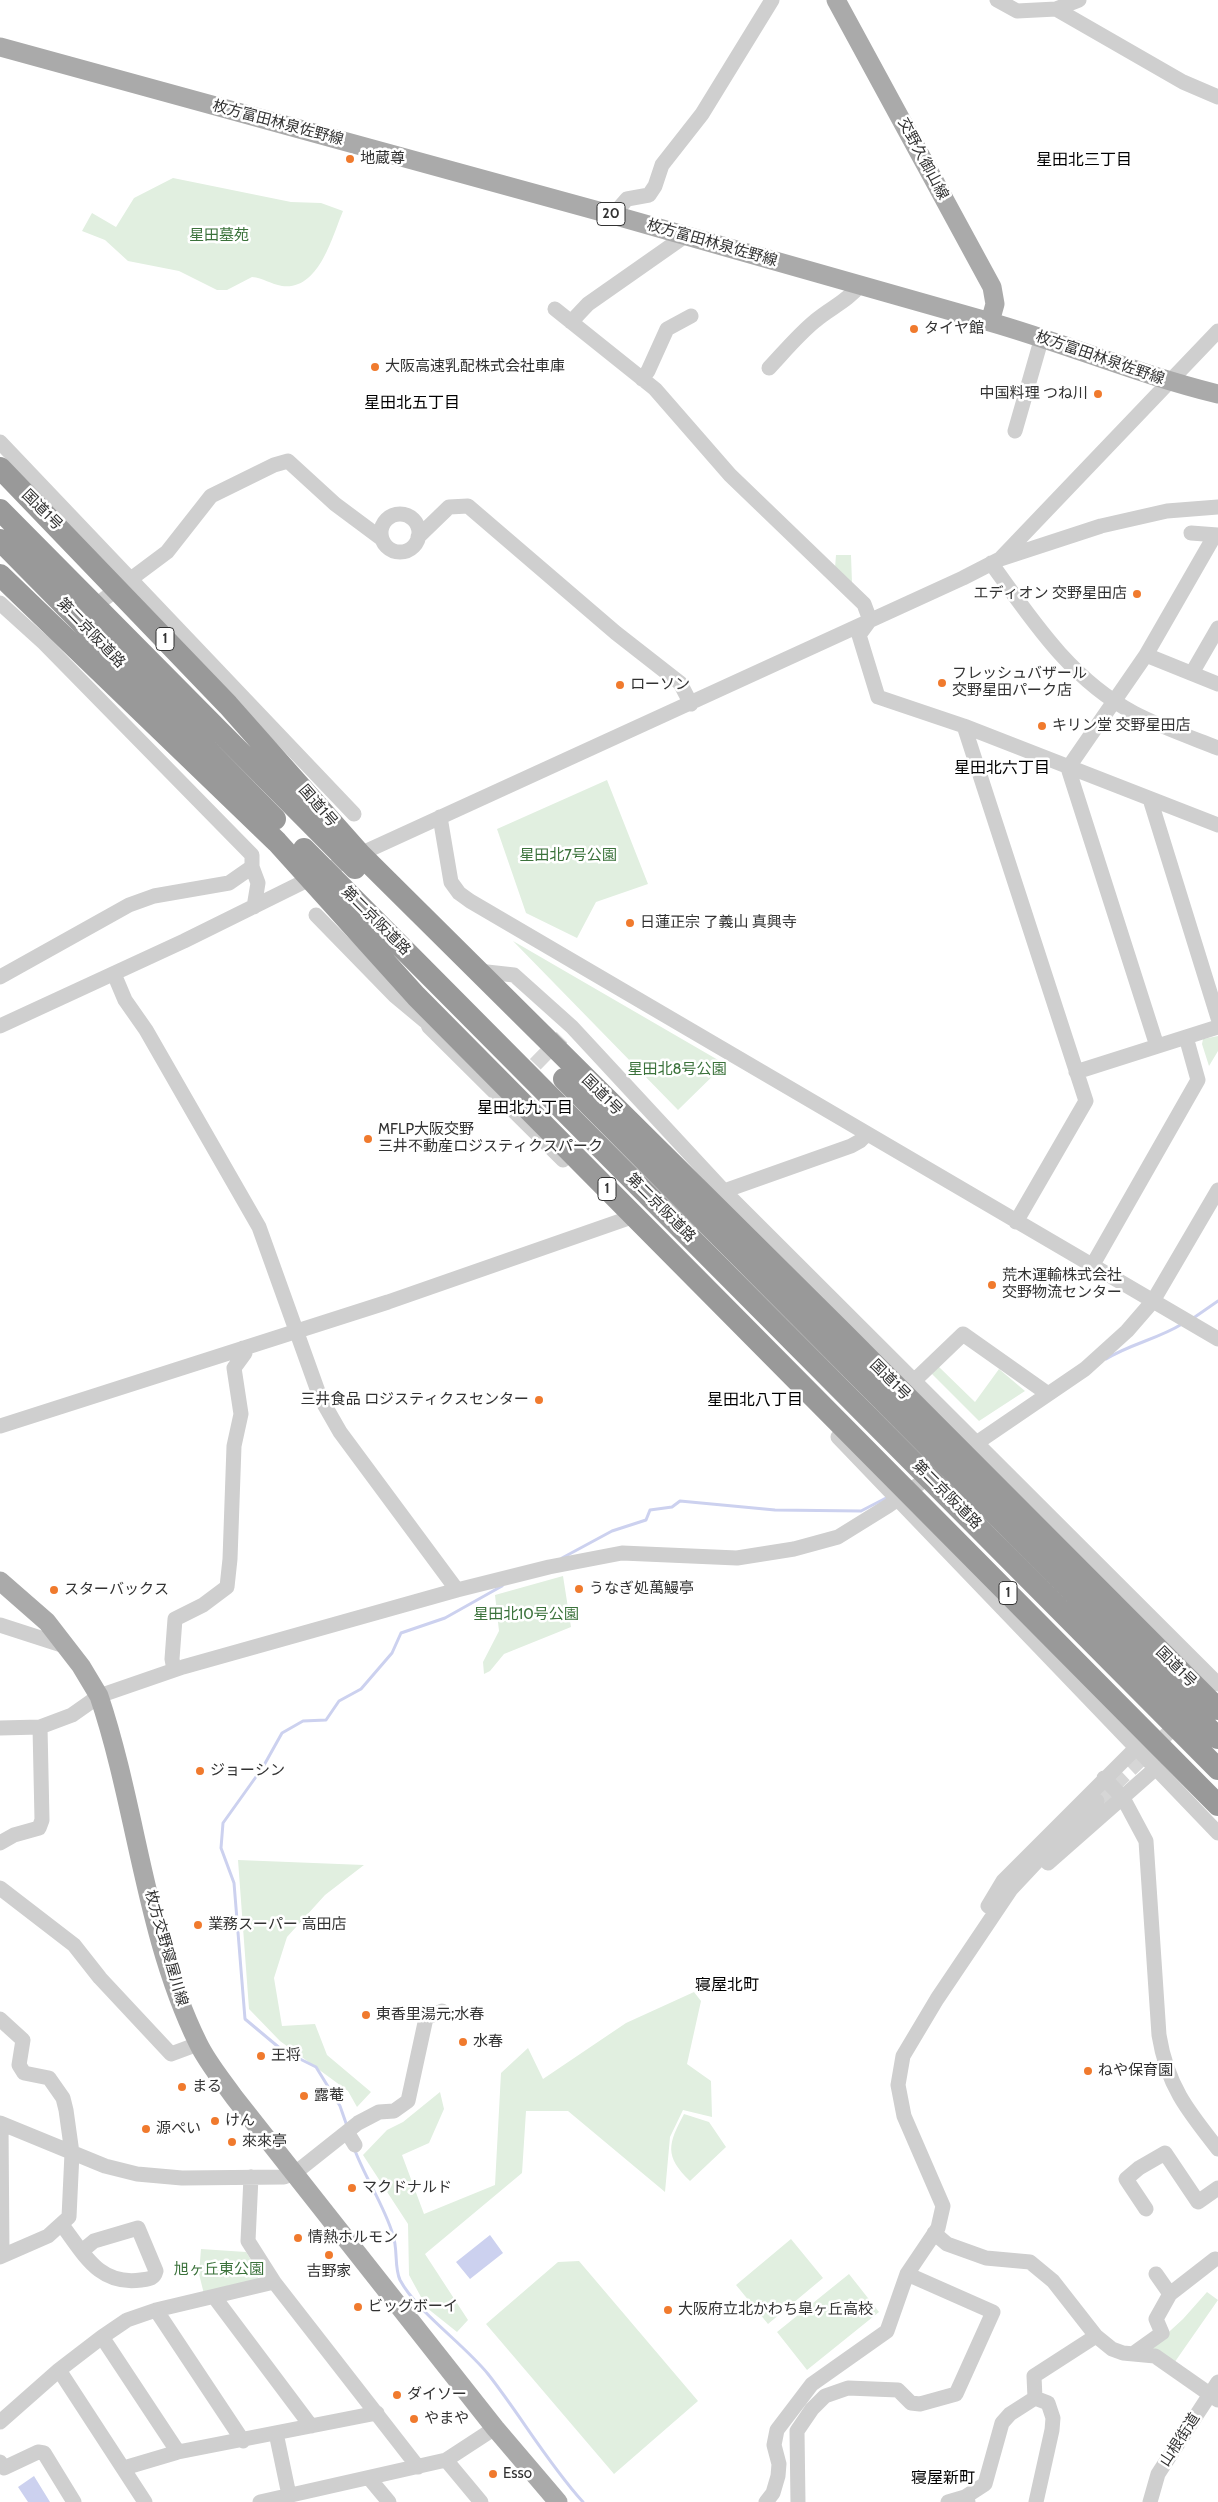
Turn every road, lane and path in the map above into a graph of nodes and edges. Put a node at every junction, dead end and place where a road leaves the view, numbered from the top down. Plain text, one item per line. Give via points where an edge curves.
1 (772, 0) edge
2 (836, 0) edge
3 (997, 0) edge
4 (1079, 0) edge
5 (1056, 9) junction
6 (0, 47) edge
7 (1218, 97) edge
8 (613, 215) junction
9 (685, 236) junction
10 (860, 285) junction
11 (555, 309) dead end
12 (691, 316) dead end
13 (571, 322) junction
14 (990, 322) junction
15 (1218, 332) edge
16 (1042, 337) junction
17 (769, 368) dead end
18 (642, 379) junction
19 (1168, 382) junction
20 (1218, 394) edge
21 (1015, 431) dead end
22 (0, 442) edge
23 (0, 468) edge
24 (0, 485) edge
25 (1218, 507) edge
26 (0, 510) edge
27 (1191, 533) dead end
28 (1217, 535) edge
29 (418, 537) junction
30 (382, 539) junction
31 (0, 540) edge
32 (996, 561) junction
33 (0, 575) edge
34 (129, 580) junction
35 (0, 591) edge
36 (0, 603) edge
37 (870, 620) junction
38 (1218, 628) edge
39 (44, 642) junction
40 (1146, 655) junction
41 (1192, 673) junction
42 (226, 679) junction
43 (1218, 684) edge
44 (1116, 701) junction
45 (691, 704) junction
46 (228, 705) junction
47 (964, 726) junction
48 (1218, 748) edge
49 (1068, 768) junction
50 (1150, 799) junction
51 (354, 814) dead end
52 (440, 817) junction
53 (1218, 825) edge
54 (360, 854) junction
55 (252, 867) junction
56 (311, 877) junction
57 (254, 907) junction
58 (316, 915) dead end
59 (114, 974) junction
60 (0, 977) edge
61 (465, 982) junction
62 (416, 996) junction
63 (1218, 1018) edge
64 (425, 1021) junction
65 (0, 1026) edge
66 (1218, 1027) edge
67 (1186, 1037) junction
68 (1158, 1046) junction
69 (1076, 1072) junction
70 (867, 1134) junction
71 (724, 1190) junction
72 (1218, 1190) edge
73 (626, 1219) junction
74 (1016, 1222) junction
75 (1092, 1266) junction
76 (1153, 1301) junction
77 (296, 1331) junction
78 (1218, 1339) edge
79 (244, 1348) junction
80 (905, 1383) junction
81 (1048, 1394) junction
82 (0, 1426) edge
83 (977, 1442) junction
84 (898, 1499) junction
85 (1034, 1525) junction
86 (1108, 1575) junction
87 (0, 1582) edge
88 (457, 1590) junction
89 (0, 1625) edge
90 (65, 1646) junction
91 (174, 1670) junction
92 (1215, 1676) edge
93 (99, 1696) junction
94 (1166, 1701) junction
95 (1218, 1709) edge
96 (40, 1727) junction
97 (0, 1728) edge
98 (1218, 1730) edge
99 (1218, 1738) edge
100 (1136, 1747) junction
101 (1156, 1768) junction
102 (1218, 1769) edge
103 (1104, 1778) junction
104 (1218, 1778) edge
105 (1122, 1798) junction
106 (1097, 1801) tunnel mouth
107 (1218, 1805) edge
108 (1218, 1833) edge
109 (0, 1842) edge
110 (0, 1888) edge
111 (937, 1999) junction
112 (442, 2011) dead end
113 (0, 2020) edge
114 (198, 2044) junction
115 (0, 2124) edge
116 (347, 2132) junction
117 (355, 2145) dead end
118 (1218, 2149) edge
119 (72, 2153) junction
120 (295, 2173) junction
121 (251, 2177) junction
122 (1218, 2188) edge
123 (1146, 2209) dead end
124 (62, 2225) junction
125 (934, 2233) junction
126 (82, 2251) junction
127 (1, 2256) edge
128 (1215, 2259) dead end
129 (907, 2274) junction
130 (1156, 2274) dead end
131 (274, 2282) junction
132 (1170, 2294) junction
133 (215, 2298) junction
134 (156, 2310) junction
135 (1096, 2336) junction
136 (102, 2337) junction
137 (1134, 2354) junction
138 (59, 2370) junction
139 (1215, 2392) edge
140 (1035, 2398) junction
141 (377, 2412) junction
142 (0, 2422) edge
143 (311, 2426) junction
144 (494, 2428) junction
145 (276, 2433) junction
146 (243, 2440) junction
147 (178, 2452) junction
148 (446, 2460) junction
149 (0, 2462) edge
150 (418, 2467) junction
151 (124, 2468) junction
152 (369, 2478) junction
153 (289, 2495) junction
154 (967, 2500) edge
155 (74, 2502) edge
156 (145, 2502) edge
157 (260, 2502) edge
158 (389, 2502) edge
159 (481, 2502) edge
160 (558, 2502) edge
161 (766, 2502) edge
162 (798, 2502) edge
163 (948, 2502) edge
164 (1036, 2502) edge
165 (1150, 2502) edge

1 - 8 street via 702,114 662,165 649,195 627,199
2 - 14 main road, 交野久御山線 via 992,287 995,304
3 - 5 street via 1016,11
4 - 5 street
5 - 7 street via 1183,82
6 - 8 main road, 枚方富田林泉佐野線 / 20
8 - 9 main road, 枚方富田林泉佐野線 / 20
9 - 10 main road, 枚方富田林泉佐野線 / 20
9 - 13 street via 588,304
10 - 14 main road, 枚方富田林泉佐野線 / 20
10 - 17 street via 851,297 813,322
11 - 13 street
12 - 18 street via 668,329
13 - 18 street
14 - 16 main road, 枚方富田林泉佐野線 / 20
15 - 19 street
16 - 19 main road, 枚方富田林泉佐野線 / 20
16 - 21 street
18 - 37 street via 663,398 730,475 864,604
19 - 20 main road, 枚方富田林泉佐野線 / 20
19 - 32 street
22 - 34 street
23 - 46 highway, 国道1号 / 1
24 - 61 highway via 397,886
25 - 32 street via 1167,511 1101,526
26 - 61 highway, 第二京阪道路
27 - 28 street
28 - 40 street
29 - 30 street via 412,548 401,552 389,549
29 - 30 street via 417,525 402,514 385,521
29 - 45 street via 449,507 468,506 616,633 680,683
30 - 34 street via 335,504 288,461 211,496 167,552
31 - 61 highway, 第二京阪道路
32 - 37 street
32 - 44 street via 1059,655 1081,677
33 - 56 highway, 1
34 - 39 street
34 - 42 street
35 - 61 highway via 191,777 318,890
36 - 39 street
37 - 45 street
37 - 47 street via 859,635 878,697
38 - 41 street
39 - 55 street via 252,855
40 - 41 street
40 - 44 street
41 - 43 street
42 - 46 street
42 - 51 street
44 - 48 street via 1133,712
44 - 49 street
45 - 52 street
46 - 54 highway, 国道1号 / 1
47 - 49 street
47 - 69 street
49 - 50 street
49 - 68 street
50 - 53 street
50 - 63 street
52 - 54 street
52 - 70 street via 451,882 464,897
54 - 56 street
54 - 61 highway, 国道1号 / 1
55 - 57 street via 258,883
55 - 60 street via 228,883 154,896 129,905
56 - 57 street
56 - 62 highway, 1
57 - 59 street
58 - 64 street via 395,996
59 - 65 street
59 - 77 street via 125,1000 156,1047 259,1227
61 - 71 street via 514,975 572,1026
61 - 80 highway, 国道1号 / 1
61 - 94 highway, 第二京阪道路
62 - 64 street
62 - 107 highway, 1
64 - 73 street via 500,1100
66 - 67 street
67 - 68 street
67 - 75 street via 1198,1080
68 - 69 street
69 - 74 street via 1086,1101
70 - 71 street via 851,1146
70 - 74 street
71 - 80 street via 897,1362
72 - 76 street
73 - 77 street
73 - 84 street
74 - 75 street
75 - 76 street
76 - 78 street
76 - 81 street via 1110,1349
77 - 79 street
77 - 88 street via 320,1397 340,1432
79 - 82 street
79 - 91 street via 245,1354 234,1368 241,1414 234,1446 227,1587 203,1605 175,1619
80 - 81 street via 963,1334
80 - 83 street
80 - 85 highway, 国道1号 / 1
81 - 83 street
83 - 84 street
83 - 86 street
84 - 88 street via 838,1537 794,1550 738,1558 622,1553
84 - 100 street
85 - 86 street via 1079,1564
85 - 95 highway, 国道1号 / 1
86 - 92 street
87 - 90 main road, 枚方交野寝屋川線 via 47,1622
88 - 91 street
89 - 90 street
90 - 93 main road, 枚方交野寝屋川線 via 82,1666
91 - 93 street
93 - 96 street via 72,1715
93 - 114 main road, 枚方交野寝屋川線 via 164,1952
94 - 98 highway
94 - 99 highway, 第二京阪道路
94 - 102 highway, 第二京阪道路
94 - 104 highway
96 - 97 street
96 - 109 street via 42,1820 39,1828
100 - 101 street
100 - 103 street
101 - 105 street
101 - 108 street
103 - 105 street
103 - 111 street via 1003,1881 958,1953
105 - 111 street via 1018,1892 974,1959
105 - 118 street via 1146,1841 1163,2058 1185,2107
106 - 111 street via 1011,1889
110 - 114 street via 74,1945 100,1978 171,2054
111 - 125 street via 902,2056 898,2085 904,2116 943,2206
112 - 116 street via 426,2018 408,2101 394,2111 379,2112
113 - 119 street via 23,2040 19,2065 24,2073 49,2078 63,2098
114 - 120 main road, 枚方交野寝屋川線 via 234,2097
115 - 119 street
115 - 127 street
116 - 117 street
116 - 120 street
119 - 121 street via 105,2166 144,2175
119 - 124 street via 71,2210
120 - 121 street via 284,2177
120 - 144 main road, 枚方交野寝屋川線
121 - 131 street via 248,2241
122 - 123 street via 1198,2202 1164,2153 1126,2179
124 - 126 street
124 - 127 street via 48,2236
125 - 129 street
125 - 135 street via 947,2244 986,2258 1030,2262 1053,2281
126 - 126 street via 102,2274 131,2282 155,2276 156,2271 138,2228 94,2241
128 - 132 street
129 - 161 street via 887,2332 812,2384 777,2430 774,2445 779,2464 778,2476 773,2493
129 - 162 street via 993,2312 956,2394 920,2404 911,2403 898,2390 848,2388 825,2396 797,2431
130 - 132 street
131 - 133 street
131 - 141 street
132 - 137 street via 1156,2319 1162,2333
133 - 134 street
133 - 143 street
134 - 136 street via 128,2320
134 - 146 street
135 - 137 street via 1112,2349
135 - 140 street via 1034,2376
136 - 138 street
136 - 147 street
137 - 139 street via 1155,2356
138 - 142 street
138 - 151 street
139 - 165 street, 山根街道 via 1158,2474
140 - 154 street via 1002,2423 985,2484
140 - 164 street via 1048,2402 1053,2418
141 - 143 street
141 - 150 street
143 - 145 street
144 - 148 street
144 - 160 main road, 枚方交野寝屋川線
145 - 146 street
145 - 153 street
146 - 147 street
147 - 151 street
148 - 150 street
148 - 159 street
149 - 155 street via 4,2468 38,2452 44,2453
150 - 152 street
151 - 156 street
152 - 153 street
152 - 158 street
153 - 157 street
154 - 163 street

